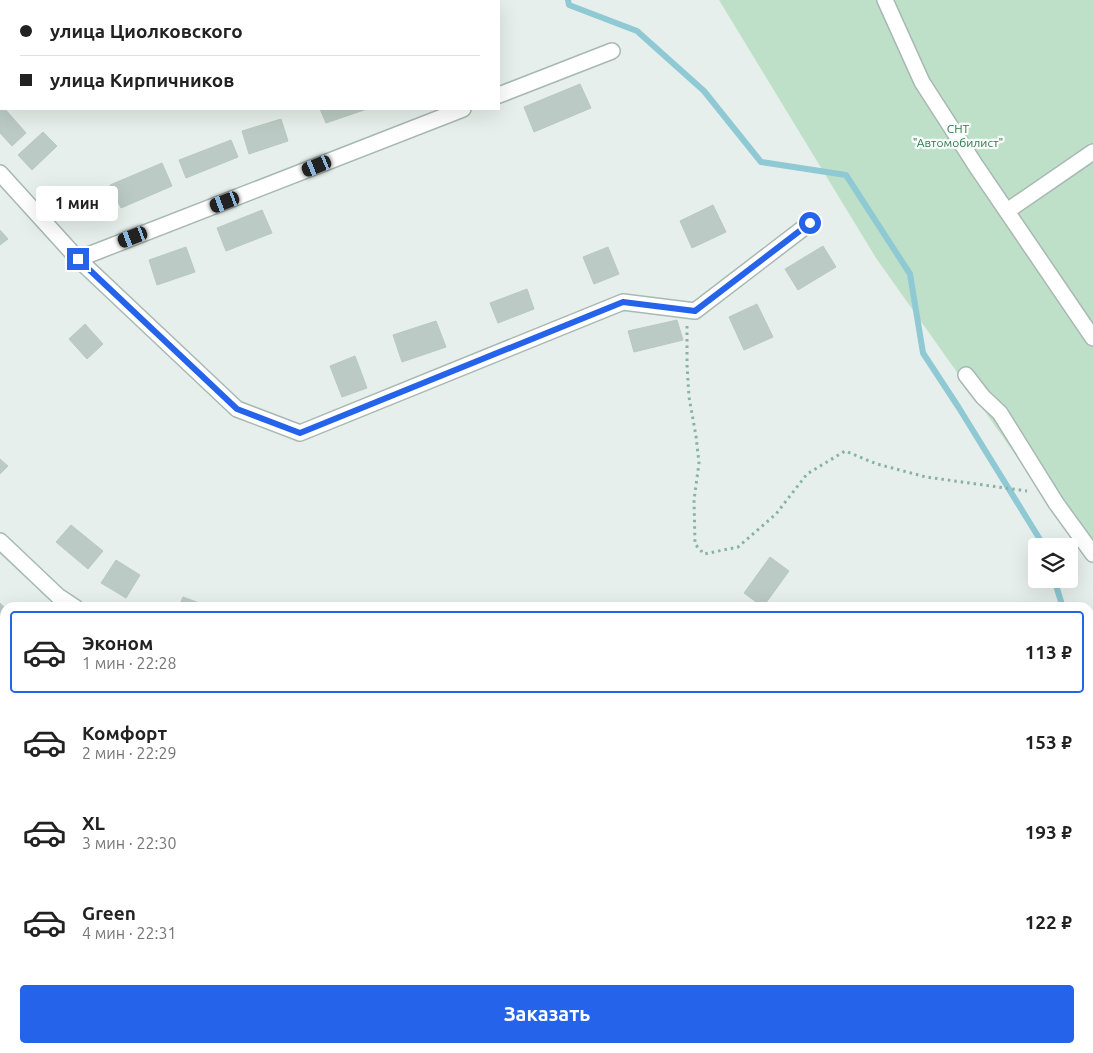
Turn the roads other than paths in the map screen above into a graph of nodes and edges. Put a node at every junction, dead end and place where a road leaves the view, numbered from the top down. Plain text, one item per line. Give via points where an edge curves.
1 (885, 0) edge
2 (612, 51) dead end
3 (500, 95) edge
4 (461, 110) edge
5 (1093, 152) edge
6 (0, 173) edge
7 (1007, 211) junction
8 (810, 223) dead end
9 (78, 259) junction
10 (1093, 338) edge
11 (966, 375) dead end
12 (0, 541) edge
13 (1093, 554) edge
14 (67, 602) edge

1 - 7 street via 922,82
2 - 3 street
4 - 9 street
5 - 7 street
6 - 9 street
7 - 10 street
8 - 9 street via 695,311 623,302 300,433 237,409
11 - 13 street via 1000,413
12 - 14 street

